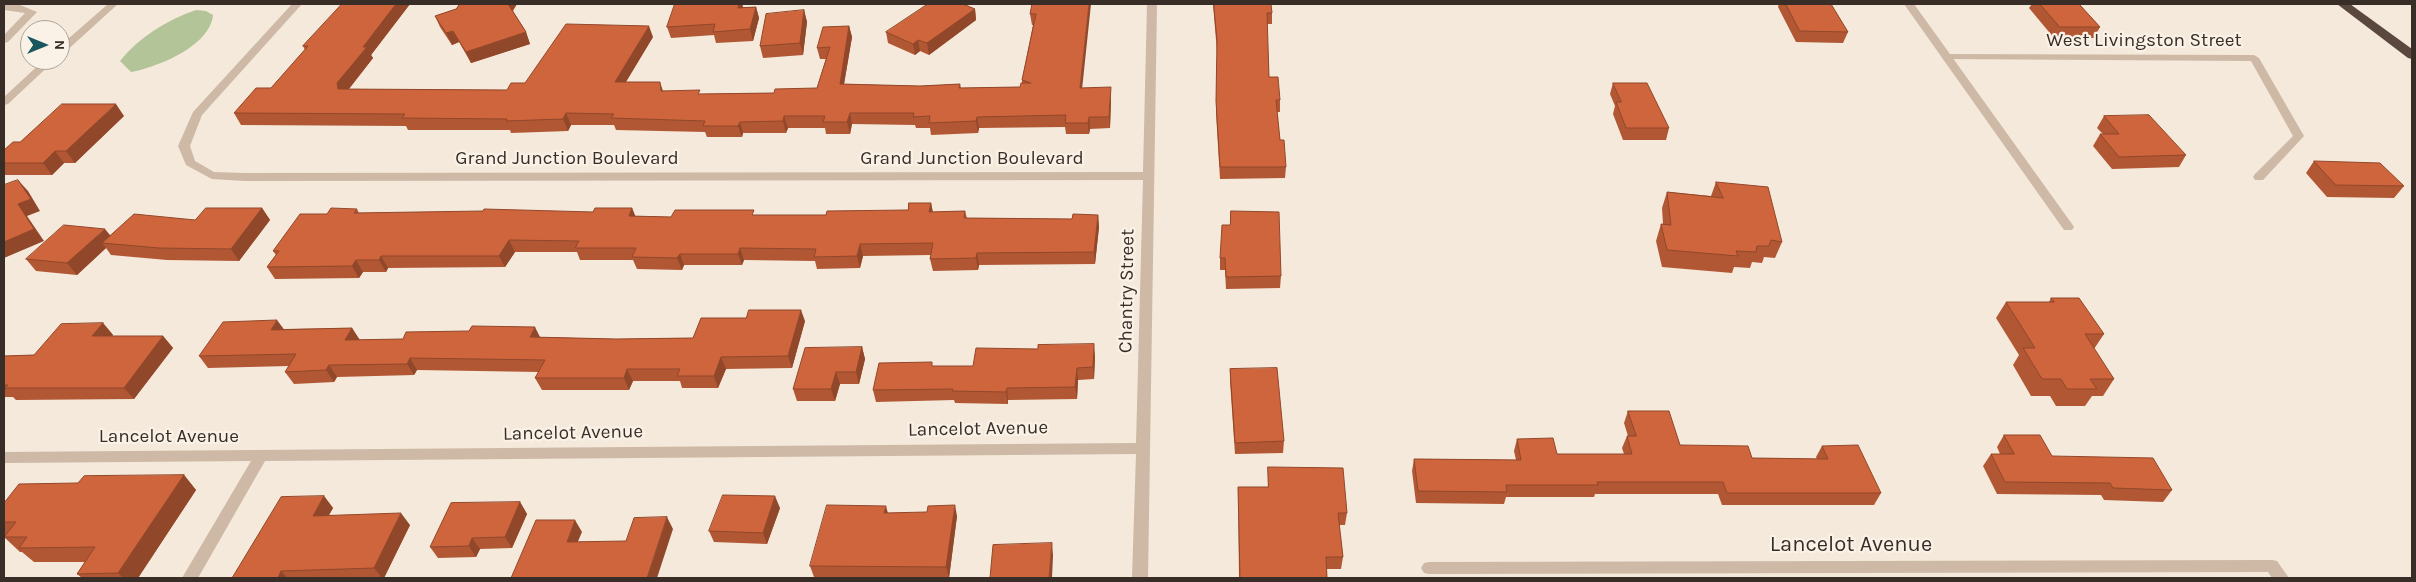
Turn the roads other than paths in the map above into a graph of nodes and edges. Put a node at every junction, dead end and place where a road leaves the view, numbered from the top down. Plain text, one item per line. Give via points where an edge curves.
1 (113, 4) edge
2 (297, 4) edge
3 (1152, 4) edge
4 (1909, 4) edge
5 (2343, 4) edge
6 (4, 8) edge
7 (4, 40) edge
8 (70, 42) edge
9 (2412, 54) edge
10 (1947, 58) junction
11 (39, 70) edge
12 (4, 102) edge
13 (1148, 176) junction
14 (2259, 177) dead end
15 (2068, 227) dead end
16 (1144, 448) junction
17 (260, 456) junction
18 (4, 458) edge
19 (1429, 568) dead end
20 (2276, 572) edge
21 (190, 578) edge
22 (1140, 578) edge

1 - 8 street
2 - 13 street, Grand Junction Boulevard via 197,114 184,146 190,163 212,175 244,177
3 - 13 street, Chantry Street
4 - 10 street
5 - 9 highway
6 - 7 street via 32,12
10 - 14 street, West Livingston Street via 2254,58 2299,136
10 - 15 street
11 - 12 street
13 - 16 street, Chantry Street
16 - 17 street, Lancelot Avenue
16 - 22 street, Chantry Street
17 - 18 street, Lancelot Avenue
17 - 21 street
19 - 20 street, Lancelot Avenue

